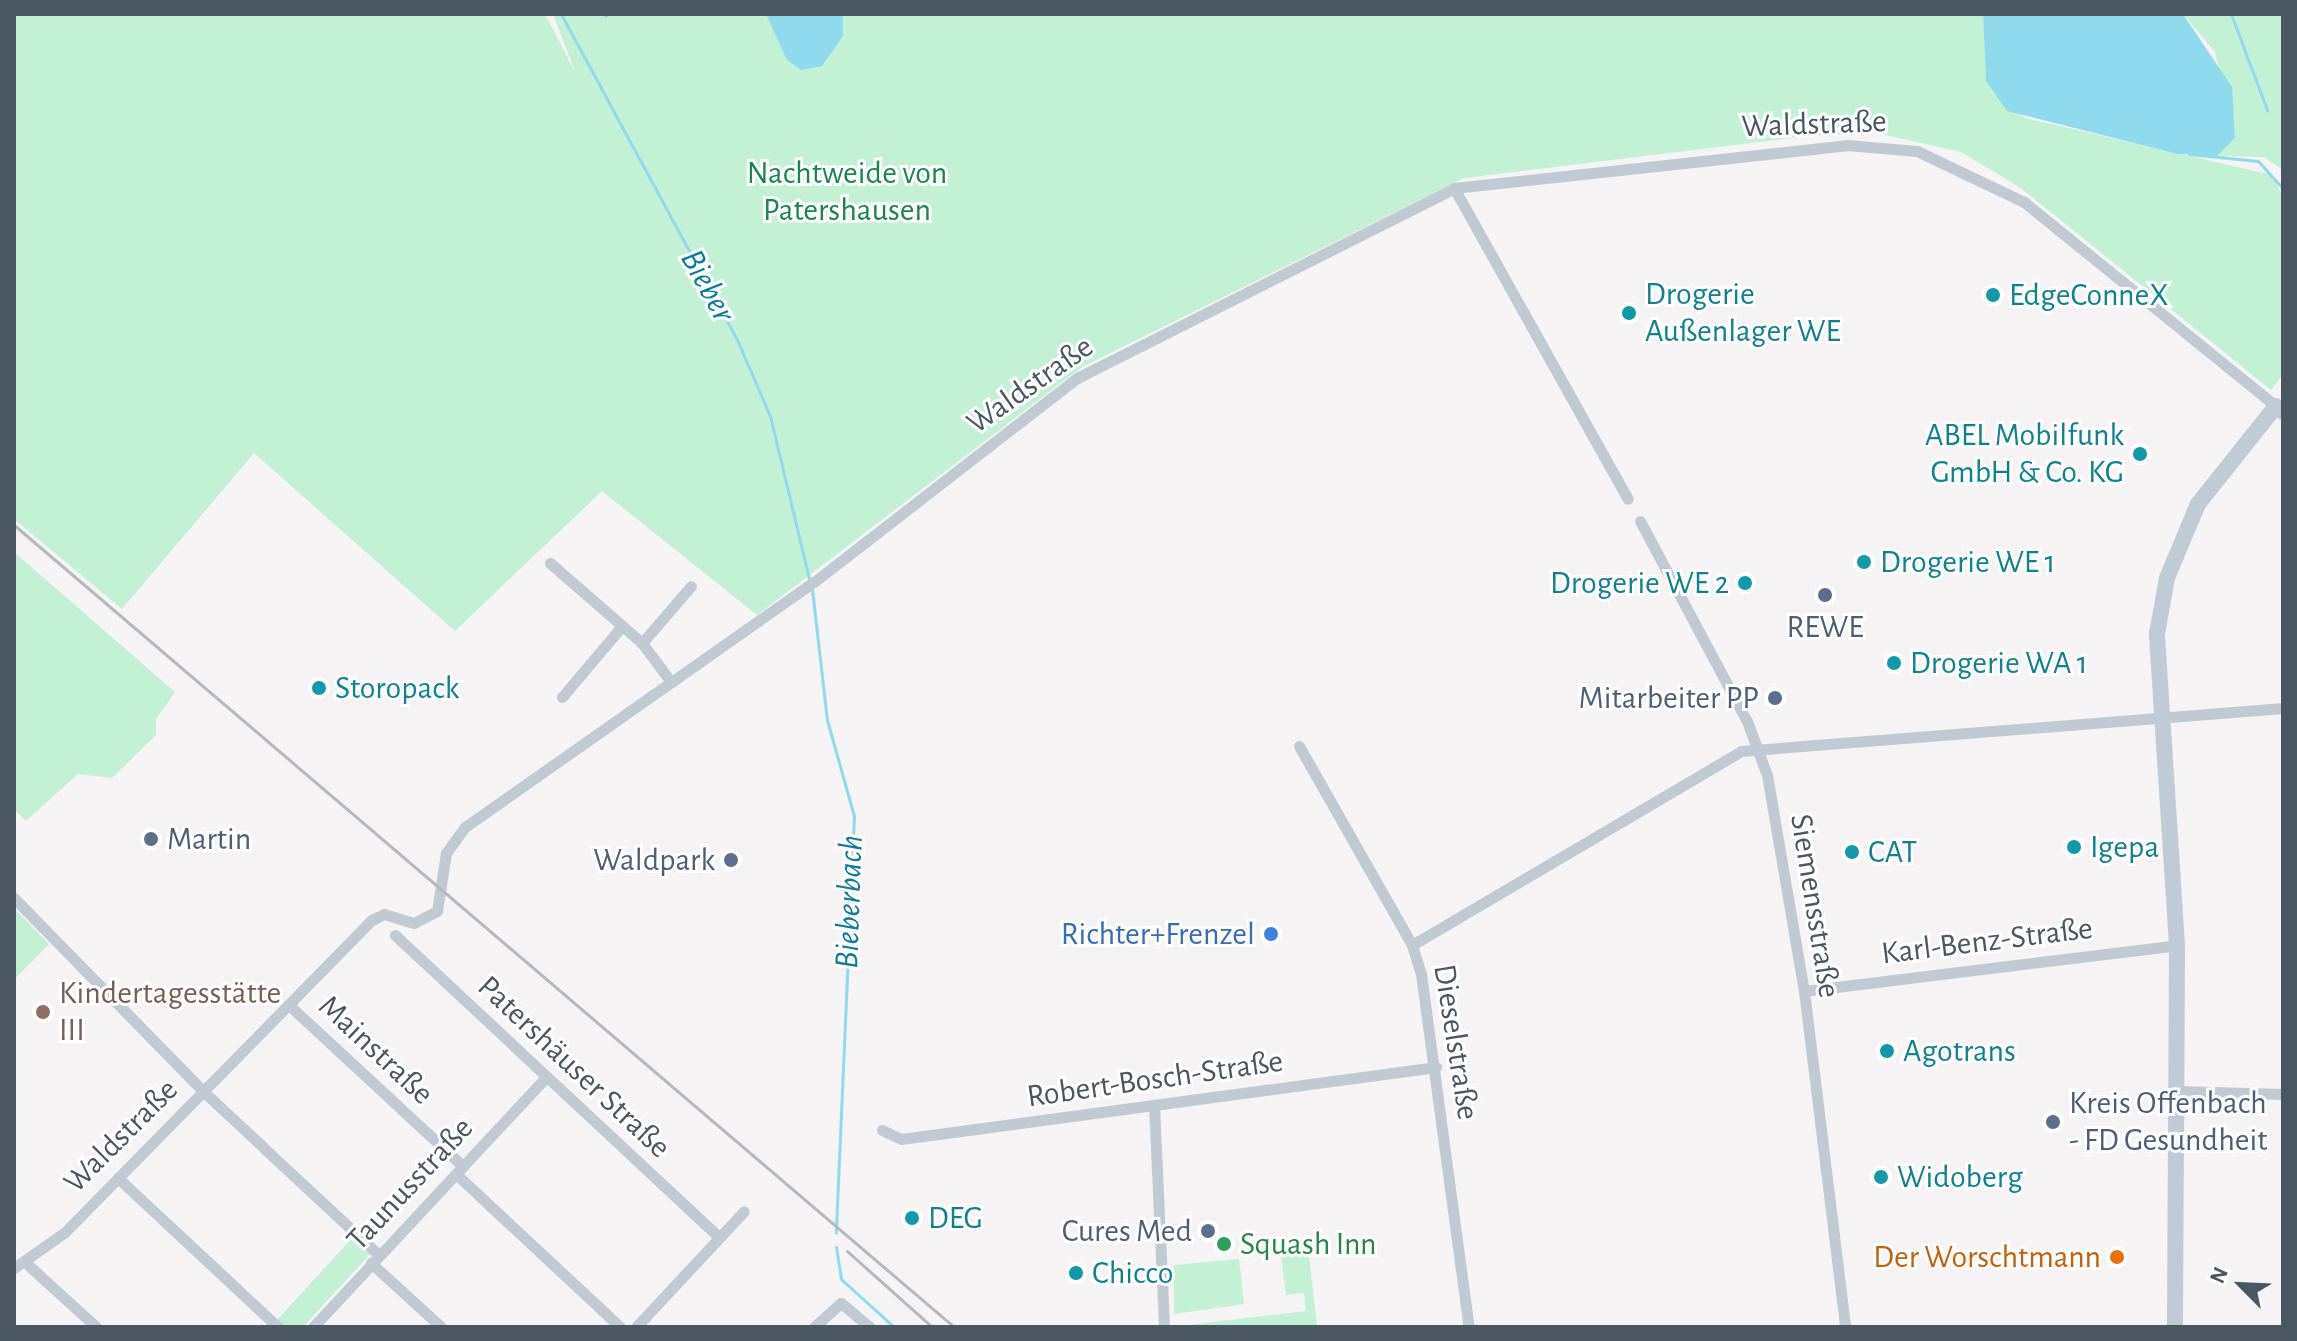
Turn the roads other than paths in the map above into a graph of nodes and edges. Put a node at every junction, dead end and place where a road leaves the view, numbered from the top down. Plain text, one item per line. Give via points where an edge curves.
1 (1454, 188) junction
2 (2279, 409) edge
3 (1628, 499) dead end
4 (1640, 521) dead end
5 (550, 563) dead end
6 (691, 586) dead end
7 (622, 626) junction
8 (642, 643) junction
9 (671, 682) junction
10 (562, 697) dead end
11 (2283, 708) edge
12 (2159, 716) junction
13 (1299, 746) dead end
14 (1758, 750) junction
15 (14, 898) edge
16 (395, 935) dead end
17 (1412, 945) junction
18 (2177, 945) junction
19 (1804, 991) junction
20 (290, 1006) junction
21 (1436, 1067) junction
22 (546, 1077) junction
23 (2177, 1091) junction
24 (204, 1092) junction
25 (2283, 1094) edge
26 (1154, 1105) junction
27 (882, 1130) dead end
28 (460, 1170) junction
29 (118, 1178) junction
30 (744, 1211) dead end
31 (719, 1237) junction
32 (375, 1259) junction
33 (26, 1263) junction
34 (14, 1268) edge
35 (96, 1327) edge
36 (278, 1327) edge
37 (313, 1327) edge
38 (441, 1327) edge
39 (620, 1327) edge
40 (636, 1327) edge
41 (814, 1327) edge
42 (870, 1327) edge
43 (1164, 1327) edge
44 (1469, 1327) edge
45 (1845, 1327) edge
46 (2175, 1327) edge

1 - 2 street, Waldstraße via 1836,146 1917,151 2024,202
1 - 3 street
1 - 9 street, Waldstraße via 1077,378 809,585
2 - 12 street via 2198,504 2176,551 2157,634
4 - 14 street, Siemensstraße
5 - 7 street
6 - 8 street
7 - 8 street
7 - 10 street
8 - 9 street
9 - 20 street, Waldstraße via 465,827 446,853 443,897 430,917 408,923 384,914 372,920
11 - 12 street
12 - 14 street
12 - 18 street
13 - 17 street, Dieselstraße
14 - 17 street via 1705,768
14 - 19 street, Siemensstraße
15 - 24 street
16 - 22 street, Patershäuser Straße
17 - 21 street, Dieselstraße
18 - 19 street, Karl-Benz-Straße
18 - 23 street
19 - 45 street, Siemensstraße
20 - 24 street, Waldstraße
20 - 28 street, Mainstraße
21 - 26 street, Robert-Bosch-Straße
21 - 44 street, Dieselstraße
22 - 28 street, Taunusstraße
22 - 31 street, Patershäuser Straße
23 - 25 street
23 - 46 street
24 - 29 street, Waldstraße
24 - 32 street
26 - 27 street, Robert-Bosch-Straße via 901,1139
26 - 43 street
28 - 32 street, Taunusstraße
28 - 39 street, Mainstraße
29 - 33 street, Waldstraße
29 - 36 street
30 - 31 street
31 - 40 street
32 - 37 street, Taunusstraße
32 - 38 street
33 - 34 street, Waldstraße
33 - 35 street
41 - 42 street via 841,1303

